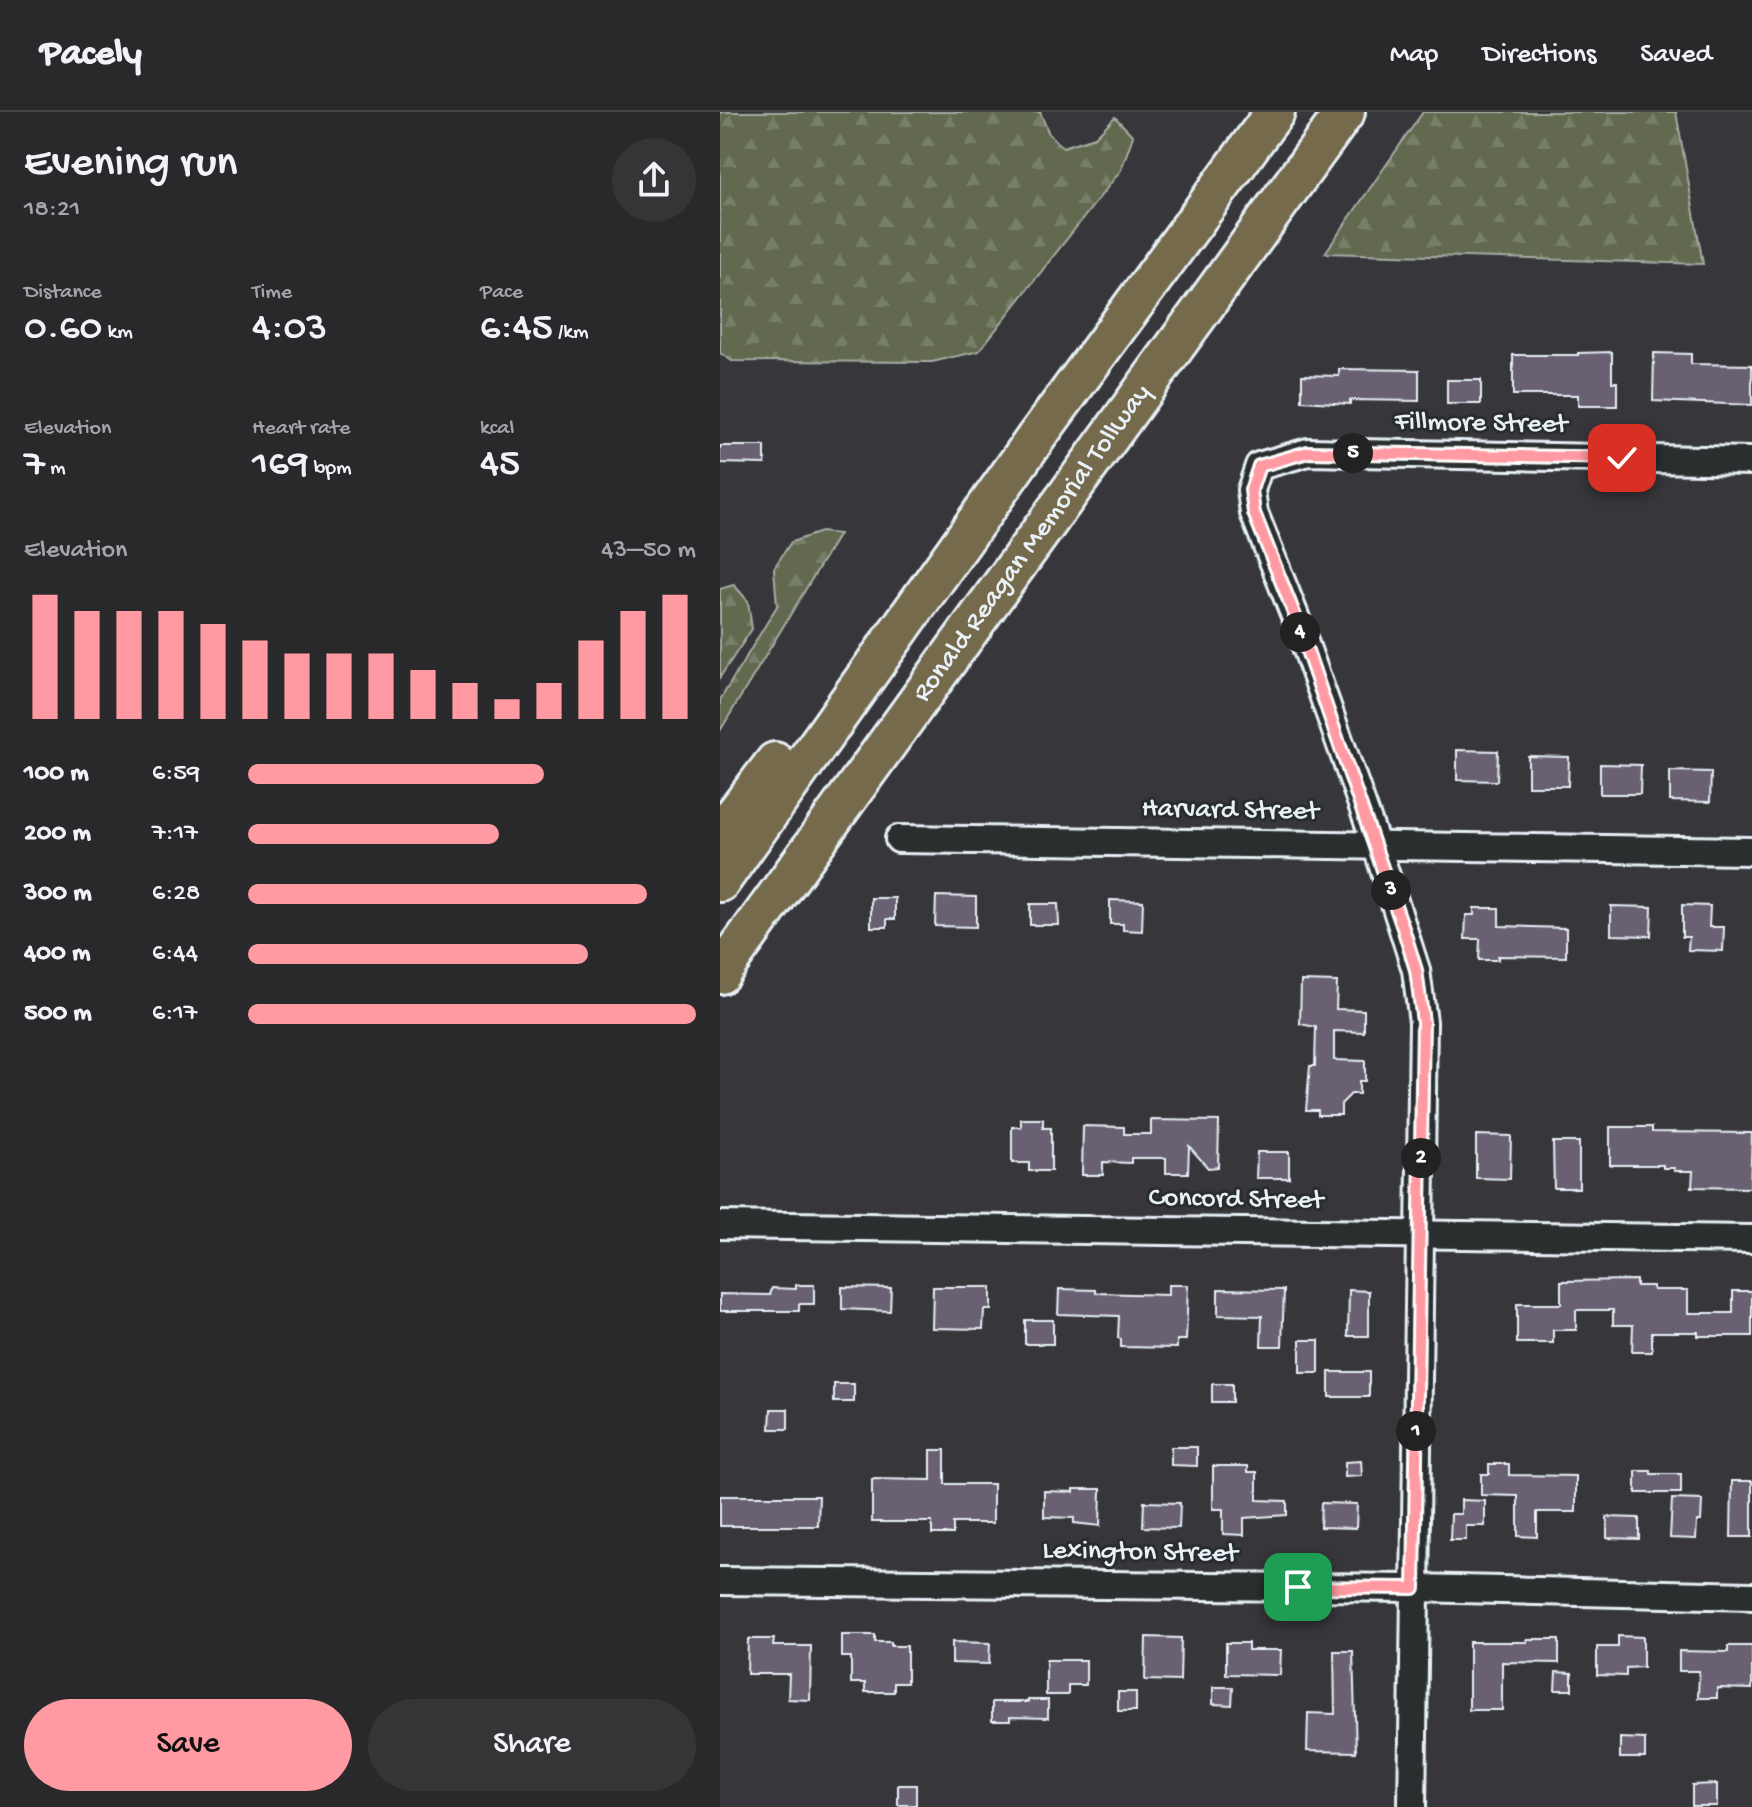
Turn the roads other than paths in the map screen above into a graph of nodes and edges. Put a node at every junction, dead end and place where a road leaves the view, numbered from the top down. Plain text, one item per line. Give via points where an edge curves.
1 (1275, 112) edge
2 (1345, 112) edge
3 (1035, 439) junction
4 (1752, 461) edge
5 (720, 834) edge
6 (899, 839) dead end
7 (1376, 844) junction
8 (1752, 851) edge
9 (720, 882) edge
10 (720, 974) edge
11 (720, 1225) edge
12 (1420, 1234) junction
13 (1752, 1239) edge
14 (720, 1581) edge
15 (1414, 1588) junction
16 (1752, 1596) edge
17 (1412, 1807) edge

1 - 3 highway, Ronald Reagan Memorial Tollway
2 - 10 highway, Ronald Reagan Memorial Tollway
3 - 5 highway
3 - 9 highway, Ronald Reagan Memorial Tollway
4 - 7 street, Fillmore Street via 1308,452 1259,466 1251,490 1254,513
6 - 7 street, Harvard Street
7 - 8 street, Harvard Street
7 - 12 street via 1416,970 1423,1022
11 - 12 street, Concord Street
12 - 13 street, Concord Street
12 - 15 street
14 - 15 street, Lexington Street
15 - 16 street, Lexington Street
15 - 17 street

